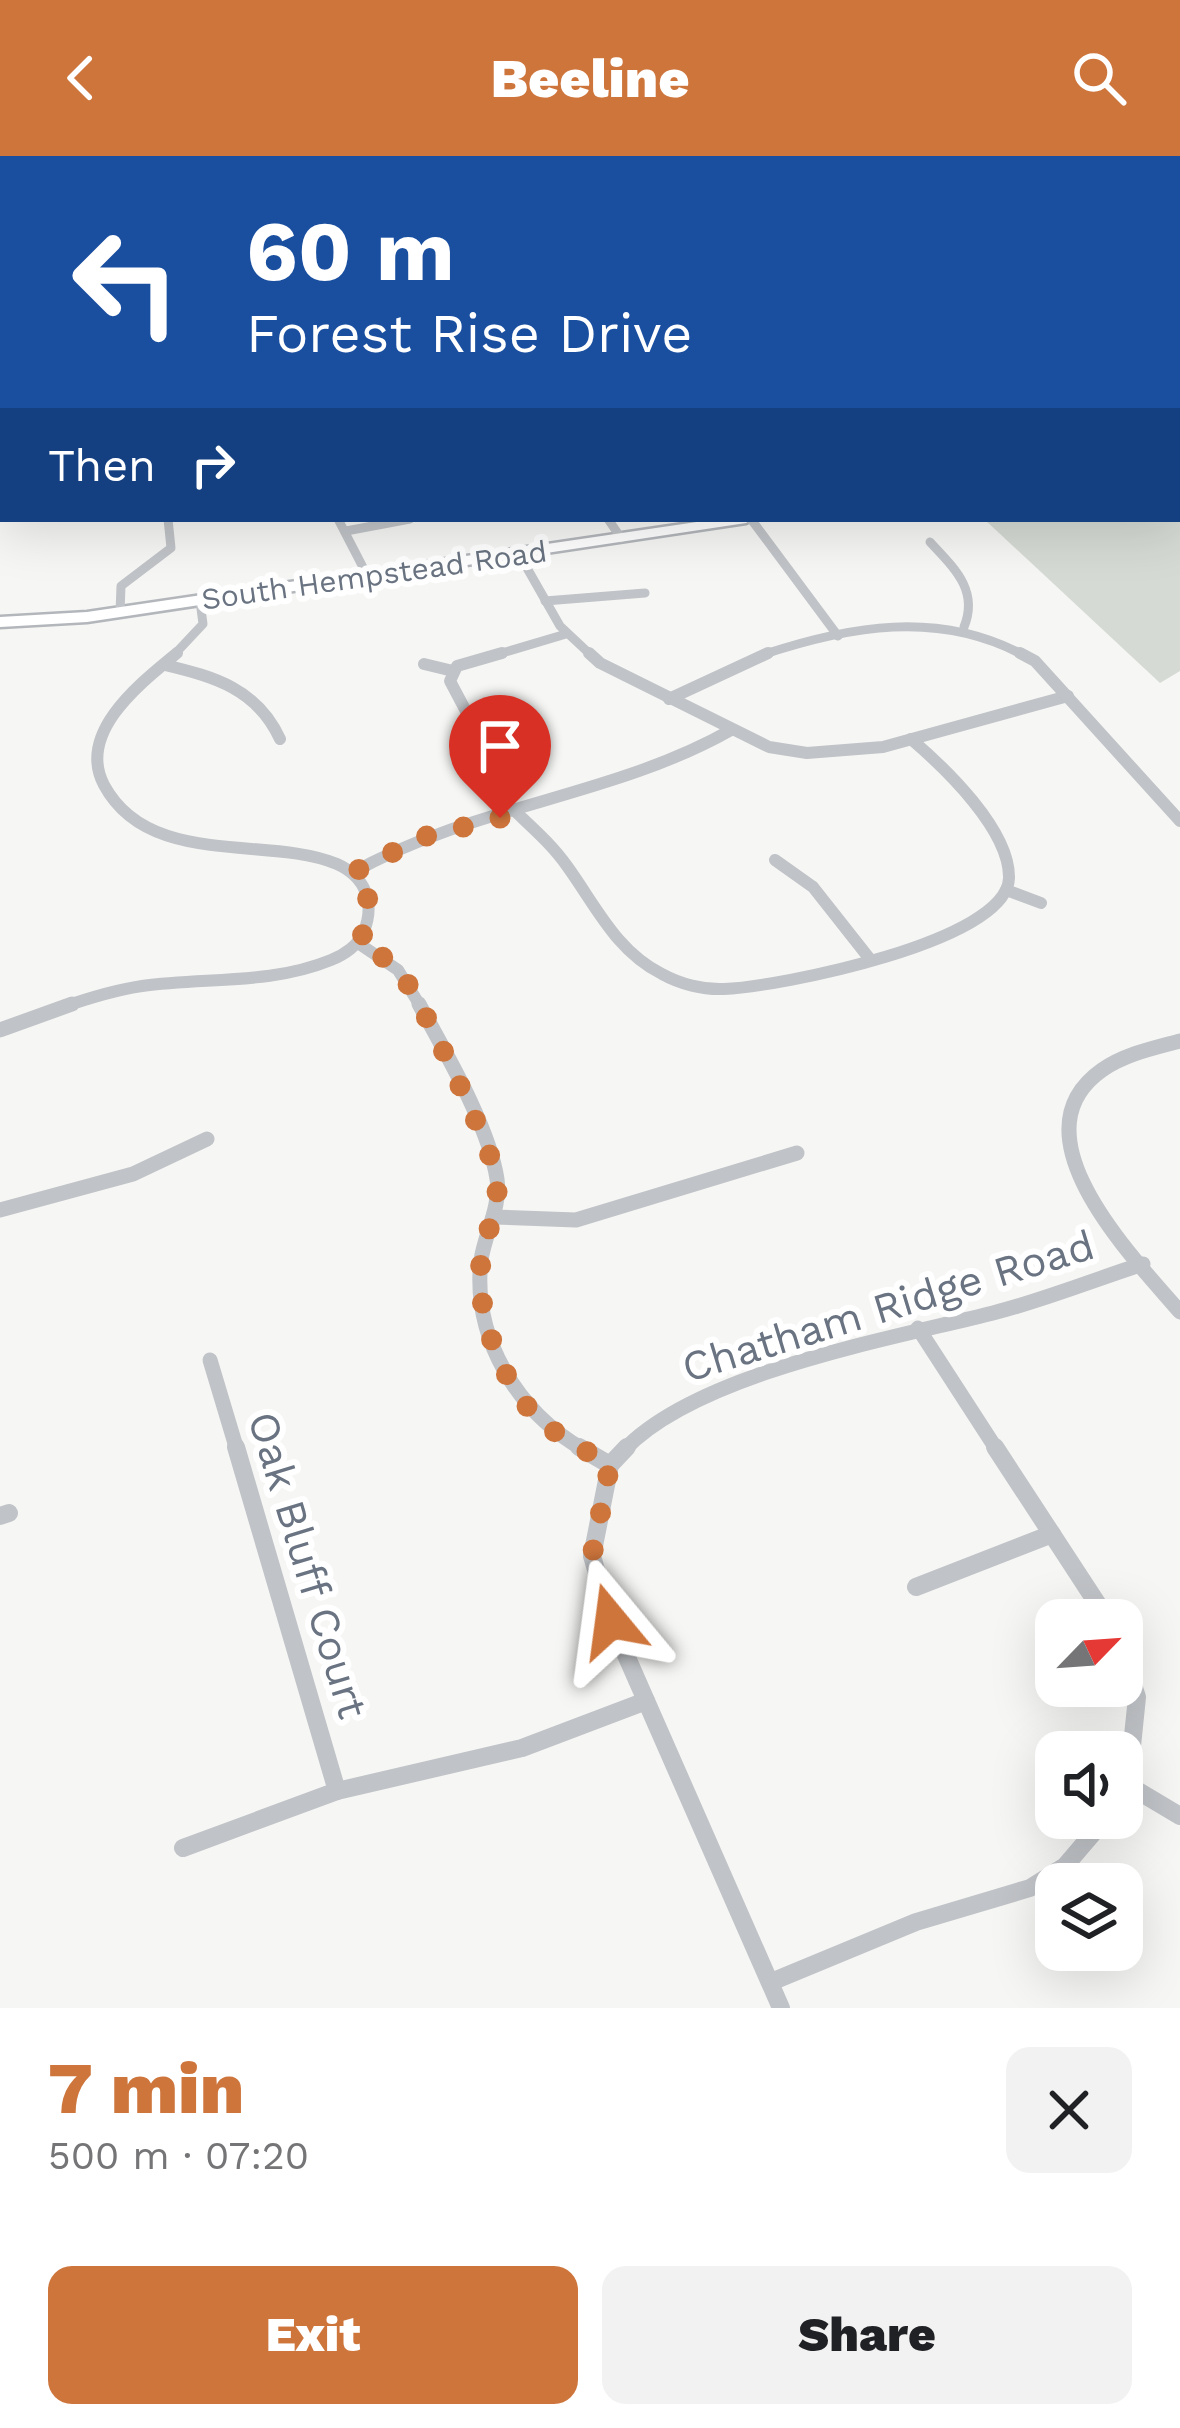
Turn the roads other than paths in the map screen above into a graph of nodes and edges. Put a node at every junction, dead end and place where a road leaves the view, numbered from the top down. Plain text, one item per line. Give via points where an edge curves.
1 (168, 522) edge
2 (340, 522) edge
3 (394, 522) edge
4 (610, 522) edge
5 (728, 522) edge
6 (750, 522) edge
7 (346, 531) junction
8 (621, 538) junction
9 (930, 542) dead end
10 (519, 554) junction
11 (368, 577) junction
12 (645, 593) dead end
13 (200, 601) junction
14 (545, 601) junction
15 (120, 612) junction
16 (0, 622) edge
17 (964, 627) junction
18 (566, 634) junction
19 (838, 636) junction
20 (424, 664) dead end
21 (165, 665) junction
22 (453, 671) junction
23 (1068, 697) junction
24 (669, 698) junction
25 (468, 715) dead end
26 (731, 730) junction
27 (280, 739) dead end
28 (911, 739) junction
29 (517, 813) junction
30 (1180, 821) edge
31 (776, 860) dead end
32 (352, 873) junction
33 (1006, 890) junction
34 (1041, 903) dead end
35 (358, 943) junction
36 (868, 958) junction
37 (0, 1030) edge
38 (1180, 1041) edge
39 (207, 1138) dead end
40 (797, 1153) dead end
41 (0, 1210) edge
42 (495, 1217) junction
43 (1142, 1264) junction
44 (1180, 1312) edge
45 (918, 1328) junction
46 (210, 1360) dead end
47 (610, 1465) junction
48 (1052, 1534) junction
49 (916, 1587) dead end
50 (1094, 1599) edge
51 (646, 1701) junction
52 (337, 1791) junction
53 (1143, 1798) edge
54 (1180, 1816) edge
55 (1088, 1839) edge
56 (183, 1848) dead end
57 (770, 1982) junction
58 (781, 2008) edge

1 - 15 street via 171,548 121,586
2 - 7 street
3 - 7 street
4 - 8 street
5 - 8 street, South Hempstead Road
6 - 19 street
7 - 11 street
8 - 10 street, South Hempstead Road
9 - 17 street via 972,597
10 - 11 street, South Hempstead Road
10 - 14 street
11 - 13 street, South Hempstead Road
12 - 14 street
13 - 15 street, South Hempstead Road
13 - 21 street via 197,635
14 - 18 street
15 - 16 street, South Hempstead Road
17 - 19 street via 914,624
17 - 23 street via 1013,645
18 - 22 street
18 - 24 street via 600,663
19 - 24 street via 750,657
20 - 22 street
21 - 27 street via 252,694
21 - 32 street via 99,742 103,788 147,827 179,839 313,858
22 - 25 street via 450,681
23 - 28 street
23 - 30 street
24 - 26 street
26 - 28 street via 770,747 826,756
26 - 29 street via 696,752
28 - 33 street via 994,835 1010,876
29 - 32 street via 423,837
29 - 36 street via 557,851 608,933 663,975 745,988
31 - 36 street via 813,887
32 - 35 street via 371,906
33 - 34 street
33 - 36 street via 964,927
35 - 37 street via 289,975 143,986
35 - 42 street via 393,965 414,997 486,1144 498,1179
38 - 43 street via 1094,1077 1069,1137 1075,1169
39 - 41 street via 143,1170
40 - 42 street via 575,1220
42 - 47 street via 480,1288 484,1319 515,1387 546,1426
43 - 44 street
43 - 45 street, Chatham Ridge Road via 996,1312
45 - 47 street, Chatham Ridge Road via 699,1399 648,1425
45 - 48 street
46 - 52 street, Oak Bluff Court
47 - 51 street via 592,1556
48 - 49 street
48 - 50 street
51 - 52 street via 522,1748
51 - 57 street
52 - 56 street
53 - 54 street
55 - 57 street via 1066,1866 1030,1888 916,1922
57 - 58 street

